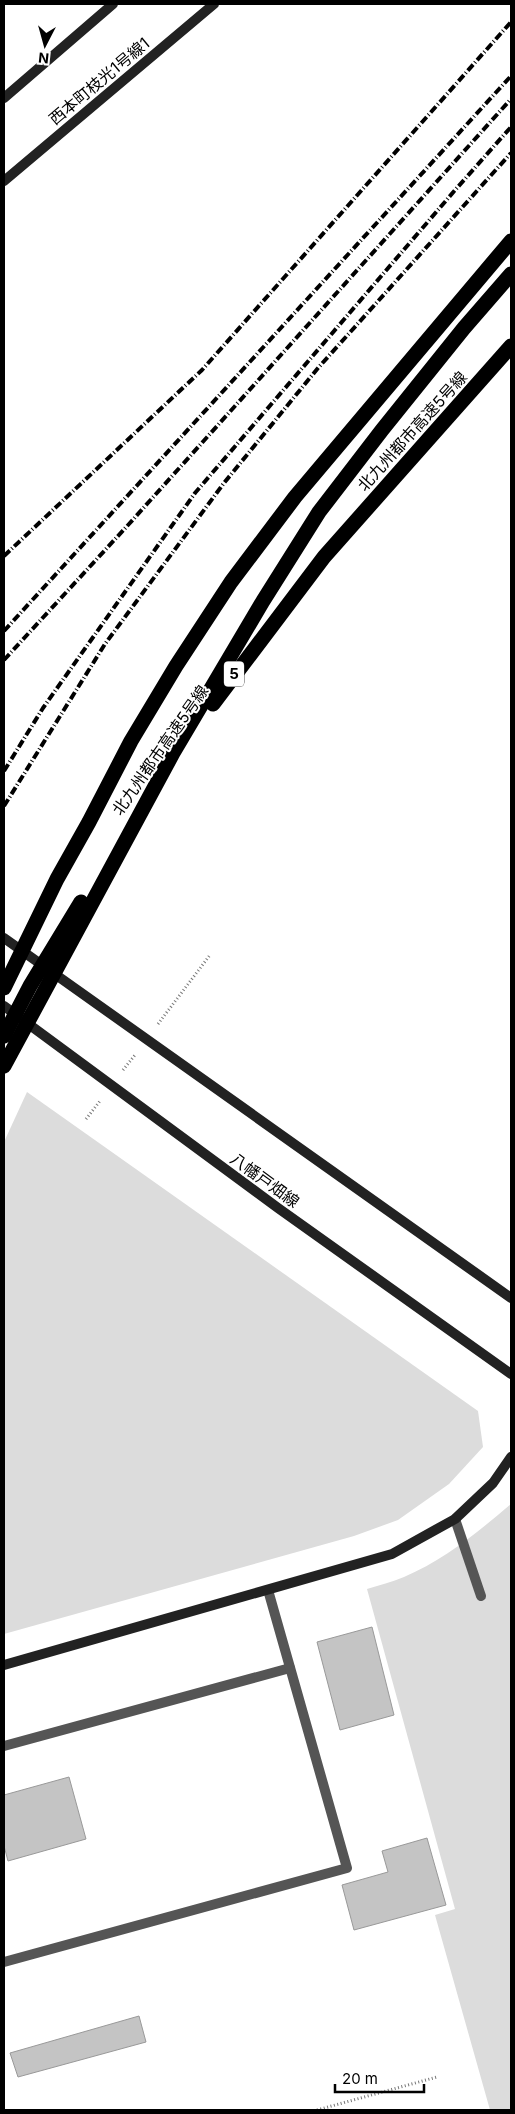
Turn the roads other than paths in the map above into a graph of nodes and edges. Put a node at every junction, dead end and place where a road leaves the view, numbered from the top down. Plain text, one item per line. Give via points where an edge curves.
1 (113, 4) edge
2 (214, 4) edge
3 (4, 98) edge
4 (4, 181) edge
5 (511, 242) edge
6 (511, 274) edge
7 (511, 346) edge
8 (4, 938) edge
9 (21, 951) junction
10 (55, 974) junction
11 (4, 988) edge
12 (4, 1006) edge
13 (26, 1022) junction
14 (4, 1036) edge
15 (4, 1066) edge
16 (511, 1298) edge
17 (511, 1374) edge
18 (511, 1457) edge
19 (455, 1519) junction
20 (268, 1590) junction
21 (482, 1596) dead end
22 (4, 1665) edge
23 (290, 1668) junction
24 (4, 1746) edge
25 (4, 1962) edge

1 - 3 street
2 - 4 street, 西本町枝光1号線1
5 - 9 highway via 295,497 231,582 130,741
6 - 10 highway via 464,328 319,512 173,753
7 - 14 highway, 北九州都市高速5号線 / 5 via 324,557 223,689 134,817 30,986
8 - 9 street
9 - 10 street
9 - 11 highway
10 - 13 highway
10 - 16 street
12 - 13 street, 八幡戸畑線
13 - 15 highway
13 - 17 street, 八幡戸畑線 via 278,1208
18 - 19 street via 493,1483
19 - 20 street via 392,1554
19 - 21 lane
20 - 22 street
20 - 23 lane
23 - 24 lane
23 - 25 lane via 347,1868

